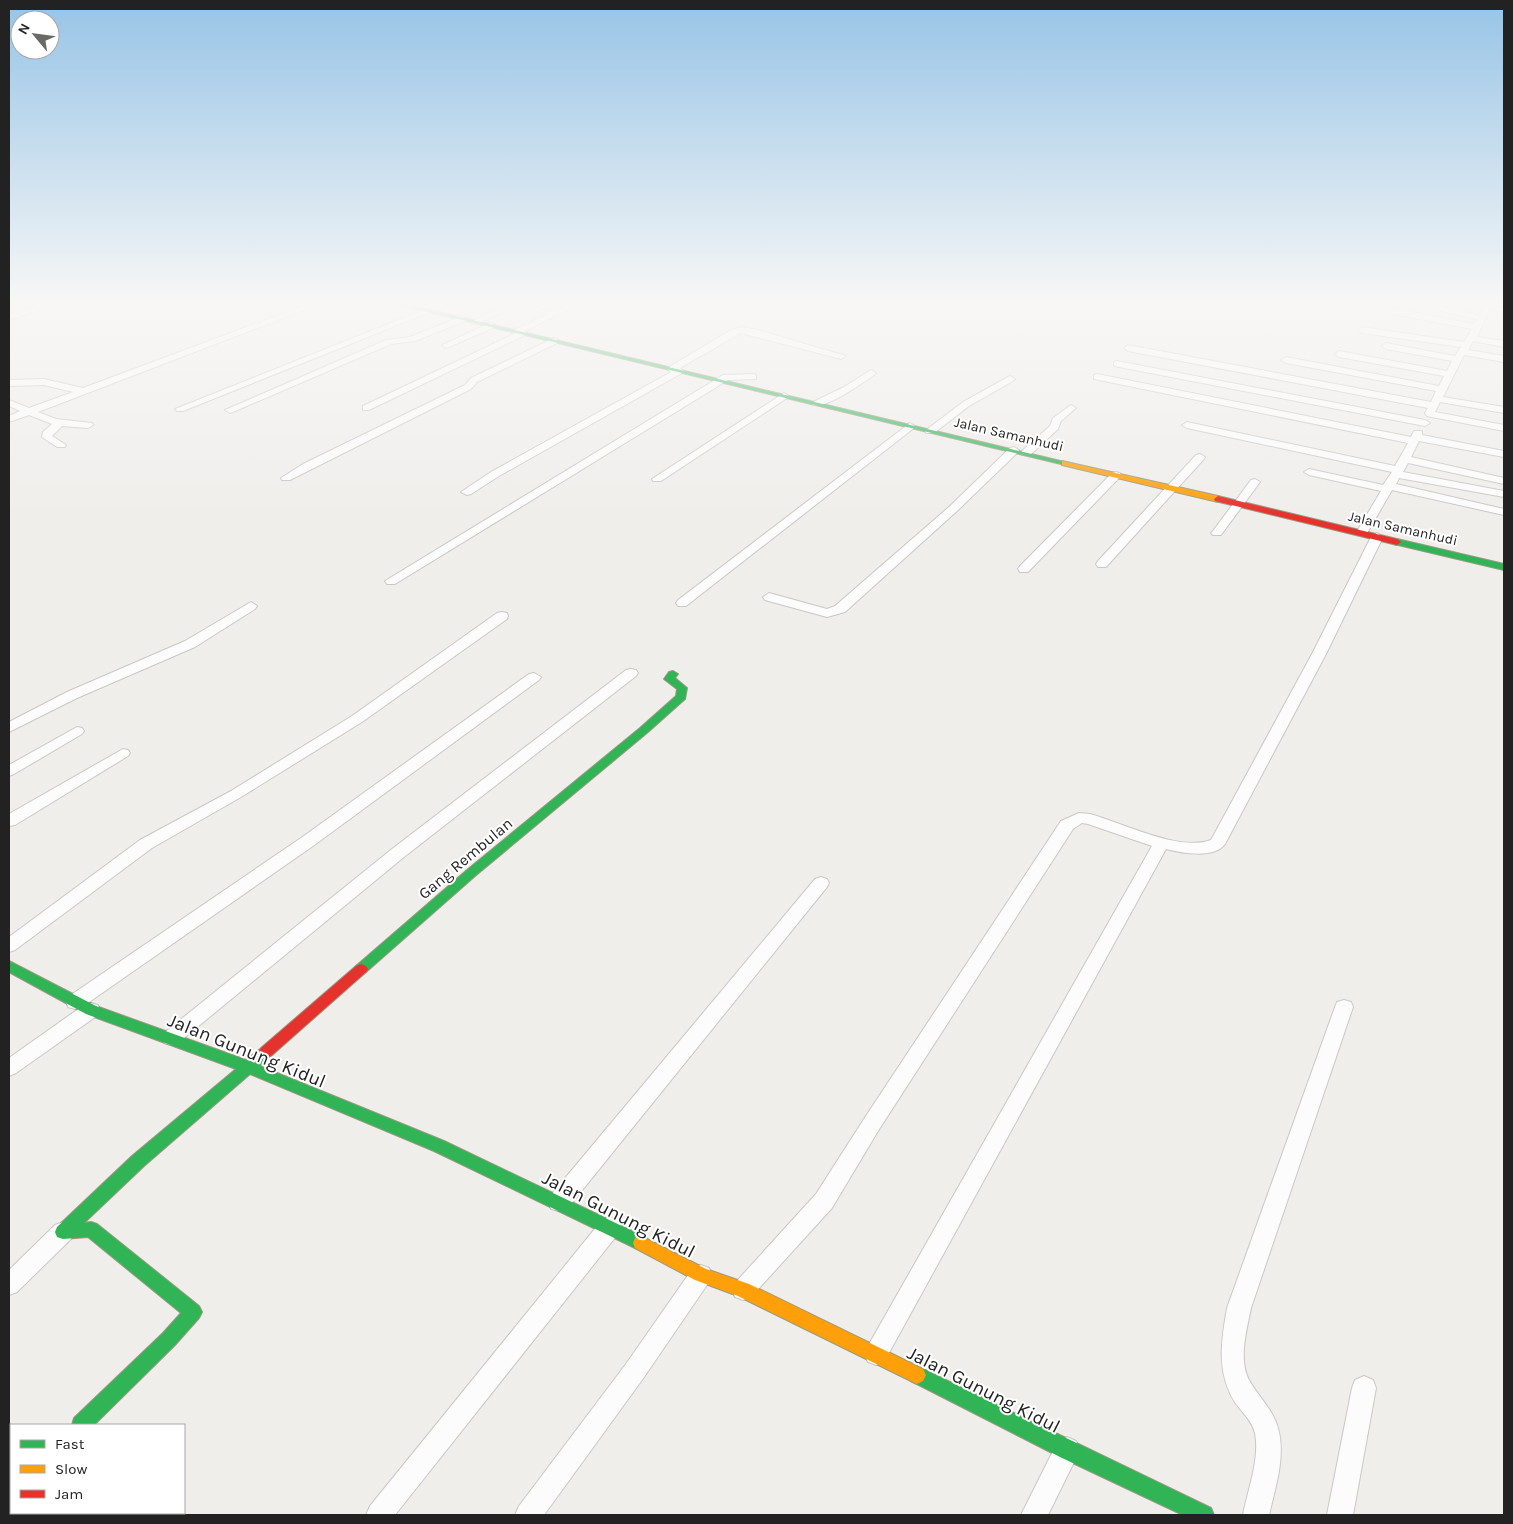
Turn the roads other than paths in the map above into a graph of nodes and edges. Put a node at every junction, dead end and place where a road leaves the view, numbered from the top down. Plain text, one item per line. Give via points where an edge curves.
1 (131, 373) edge
2 (272, 373) edge
3 (316, 373) edge
4 (438, 373) edge
5 (488, 373) edge
6 (671, 373) edge
7 (690, 373) edge
8 (871, 373) dead end
9 (1186, 373) edge
10 (1261, 373) edge
11 (1328, 373) edge
12 (1444, 373) edge
13 (1449, 374) joint
14 (753, 377) dead end
15 (1097, 378) dead end
16 (1010, 379) dead end
17 (720, 380) junction
18 (9, 383) edge
19 (83, 391) junction
20 (784, 396) junction
21 (9, 404) edge
22 (816, 404) junction
23 (1434, 406) junction
24 (366, 408) dead end
25 (1071, 408) dead end
26 (180, 409) dead end
27 (230, 410) dead end
28 (1504, 410) edge
29 (30, 412) junction
30 (9, 419) edge
31 (59, 423) junction
32 (88, 425) dead end
33 (1187, 425) dead end
34 (910, 426) junction
35 (1504, 428) edge
36 (930, 430) junction
37 (1415, 439) junction
38 (61, 445) dead end
39 (1014, 450) junction
40 (1026, 453) junction
41 (1504, 454) edge
42 (1200, 457) dead end
43 (1405, 460) junction
44 (1309, 472) dead end
45 (1397, 472) junction
46 (1116, 475) junction
47 (286, 478) dead end
48 (657, 479) dead end
49 (1255, 482) dead end
50 (1504, 482) edge
51 (1388, 487) junction
52 (1170, 488) junction
53 (467, 492) dead end
54 (1504, 494) edge
55 (1238, 504) junction
56 (1504, 512) edge
57 (1217, 533) dead end
58 (1362, 534) junction
59 (1377, 537) junction
60 (1102, 564) dead end
61 (1504, 567) edge
62 (1024, 569) dead end
63 (391, 581) dead end
64 (769, 597) dead end
65 (682, 603) dead end
66 (251, 606) dead end
67 (502, 616) dead end
68 (631, 672) dead end
69 (673, 674) dead end
70 (534, 677) dead end
71 (9, 728) edge
72 (77, 731) dead end
73 (123, 753) dead end
74 (9, 771) edge
75 (9, 821) edge
76 (1162, 842) junction
77 (821, 883) dead end
78 (9, 946) edge
79 (9, 966) edge
80 (83, 1006) junction
81 (1344, 1006) dead end
82 (171, 1038) junction
83 (248, 1067) junction
84 (9, 1068) edge
85 (559, 1202) junction
86 (610, 1227) junction
87 (63, 1232) junction
88 (701, 1275) junction
89 (9, 1285) edge
90 (743, 1290) junction
91 (876, 1354) junction
92 (1364, 1388) dead end
93 (82, 1424) edge
94 (1067, 1450) junction
95 (379, 1515) edge
96 (528, 1515) edge
97 (1034, 1515) edge
98 (1204, 1515) edge
99 (1256, 1515) edge
100 (1340, 1515) edge

1 - 19 street
2 - 26 street
3 - 27 street
4 - 24 street
5 - 47 street via 468,387
6 - 53 street
7 - 17 street, Jalan Samanhudi
8 - 22 street
9 - 23 street
10 - 23 street
11 - 23 street
12 - 13 street
13 - 23 street
14 - 17 street via 729,376
15 - 37 street
16 - 36 street via 966,404
17 - 20 street, Jalan Samanhudi
17 - 63 street
18 - 19 street via 44,382
19 - 29 street
20 - 22 street, Jalan Samanhudi
20 - 48 street
21 - 29 street
22 - 34 street, Jalan Samanhudi
23 - 28 street
23 - 35 street
23 - 37 street
25 - 40 street
29 - 30 street
29 - 31 street
31 - 32 street
31 - 38 street via 47,437
33 - 45 street
34 - 36 street, Jalan Samanhudi
34 - 65 street
36 - 39 street, Jalan Samanhudi
37 - 41 street
37 - 43 street
39 - 40 street, Jalan Samanhudi
39 - 64 street via 954,509 840,609 827,613
40 - 46 street, Jalan Samanhudi
42 - 52 street
43 - 45 street
43 - 50 street
44 - 51 street
45 - 51 street
45 - 54 street
46 - 52 street, Jalan Samanhudi
46 - 62 street
49 - 55 street
51 - 56 street
51 - 58 street
52 - 55 street, Jalan Samanhudi
52 - 60 street
55 - 57 street
55 - 58 street, Jalan Samanhudi
58 - 59 street, Jalan Samanhudi
59 - 61 street, Jalan Samanhudi
59 - 76 street via 1320,654 1217,844 1188,850
66 - 71 street via 190,644 72,695
67 - 78 street via 357,719 236,794 146,844
68 - 82 street via 398,853
69 - 83 street, Gang Rembulan via 669,679 682,688 681,697
70 - 80 street via 307,842 232,892
72 - 74 street
73 - 75 street
76 - 90 street via 1090,819 1079,818 1067,825 824,1200
76 - 91 street
77 - 85 street
79 - 80 street, Jalan Gunung Kidul
80 - 82 street, Jalan Gunung Kidul
80 - 84 street
81 - 99 street via 1239,1308 1232,1344 1235,1378 1257,1409 1267,1431 1270,1449
82 - 83 street, Jalan Gunung Kidul
83 - 85 street, Jalan Gunung Kidul via 440,1146
83 - 87 street via 138,1161
85 - 86 street, Jalan Gunung Kidul
86 - 88 street, Jalan Gunung Kidul
86 - 95 street
87 - 89 street
87 - 93 street via 91,1229 193,1312
88 - 90 street, Jalan Gunung Kidul
88 - 96 street
90 - 91 street, Jalan Gunung Kidul
91 - 94 street, Jalan Gunung Kidul
92 - 100 street
94 - 97 street
94 - 98 street, Jalan Gunung Kidul

